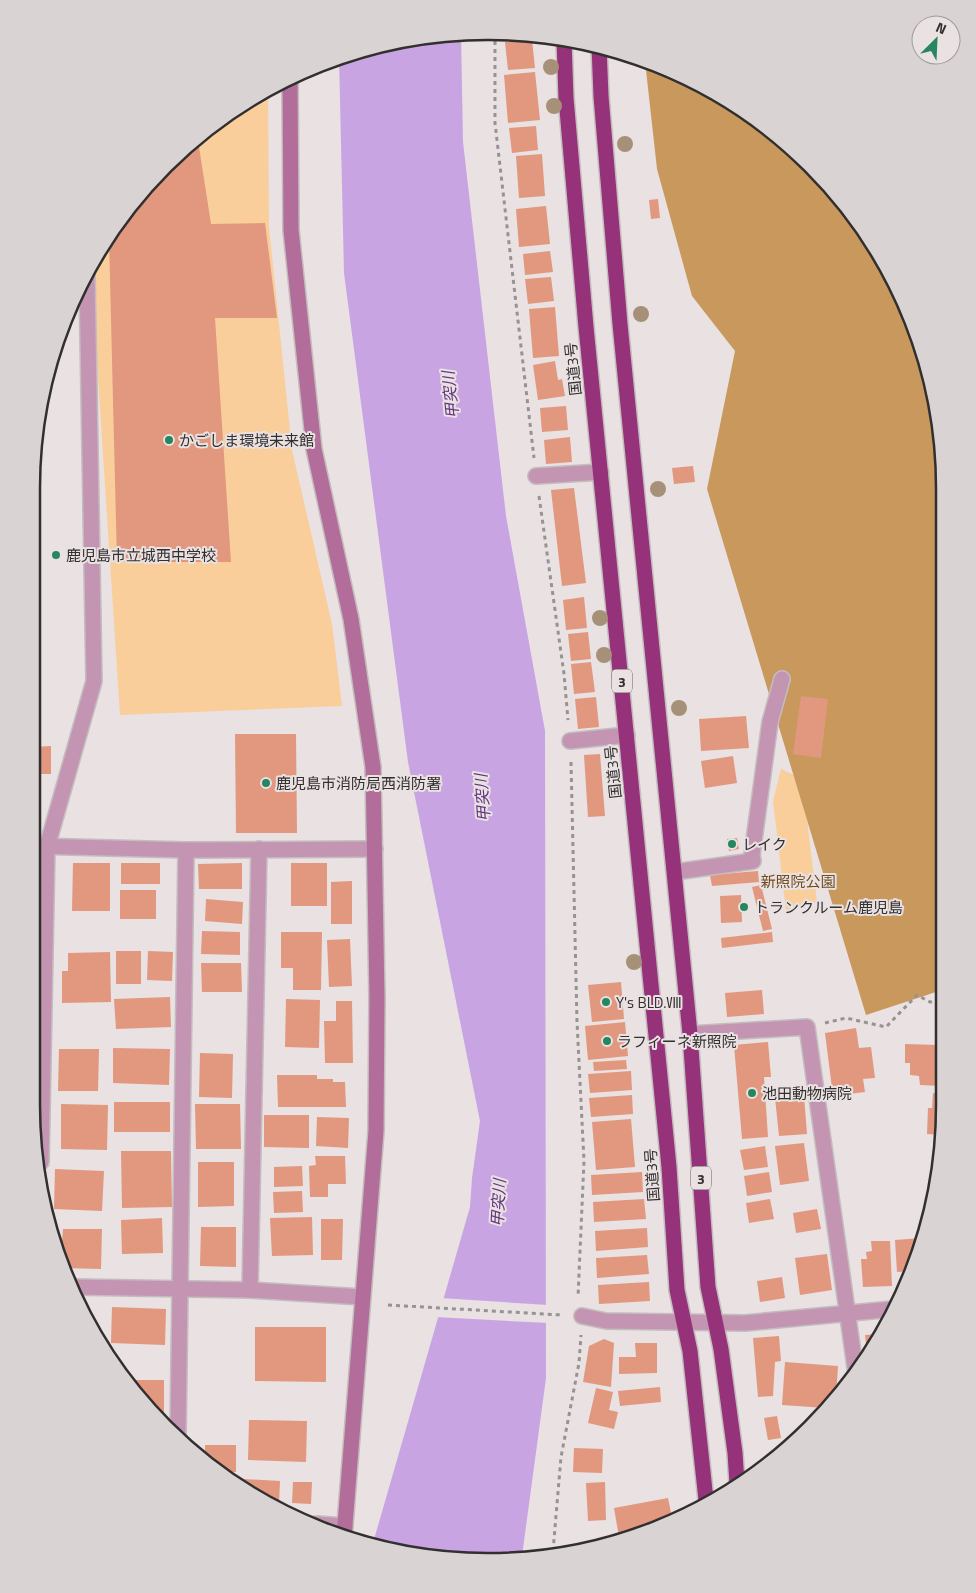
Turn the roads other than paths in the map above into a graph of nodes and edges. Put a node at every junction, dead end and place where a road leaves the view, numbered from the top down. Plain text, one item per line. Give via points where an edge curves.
1 (564, 47) edge
2 (599, 54) edge
3 (290, 86) edge
4 (87, 288) edge
5 (601, 472) junction
6 (536, 476) road end
7 (782, 679) dead end
8 (627, 735) junction
9 (570, 741) road end
10 (40, 846) edge
11 (259, 849) junction
12 (375, 849) junction
13 (186, 850) junction
14 (675, 872) junction
15 (690, 1034) junction
16 (41, 1131) edge
17 (78, 1286) edge
18 (181, 1288) junction
19 (250, 1290) junction
20 (362, 1297) junction
21 (886, 1310) edge
22 (848, 1313) junction
23 (582, 1316) road end
24 (683, 1322) junction
25 (715, 1322) junction
26 (854, 1362) edge
27 (178, 1429) edge
28 (737, 1477) edge
29 (706, 1496) edge
30 (344, 1529) edge

1 - 5 highway, 国道3号 / 3 via 566,98
2 - 14 highway, 3 via 620,324
3 - 12 street via 291,230 314,449 351,619 373,767
4 - 10 street via 94,681
5 - 6 street
5 - 8 highway, 国道3号 / 3
7 - 14 street via 770,722 753,862
8 - 9 street
8 - 24 highway, 国道3号 / 3 via 669,1167 677,1290
10 - 13 street
10 - 16 street
11 - 12 street
11 - 13 street
11 - 19 street
12 - 20 street via 376,1131
13 - 18 street
14 - 15 highway, 3
15 - 22 street via 807,1027
15 - 25 highway, 3 via 708,1287
17 - 18 street
18 - 19 street
18 - 27 street
19 - 20 street
20 - 30 street
21 - 22 street
22 - 25 street via 745,1323
22 - 26 street
23 - 24 street via 606,1321
24 - 25 street
24 - 29 highway, 国道3号 / 3 via 690,1351
25 - 28 highway, 3

